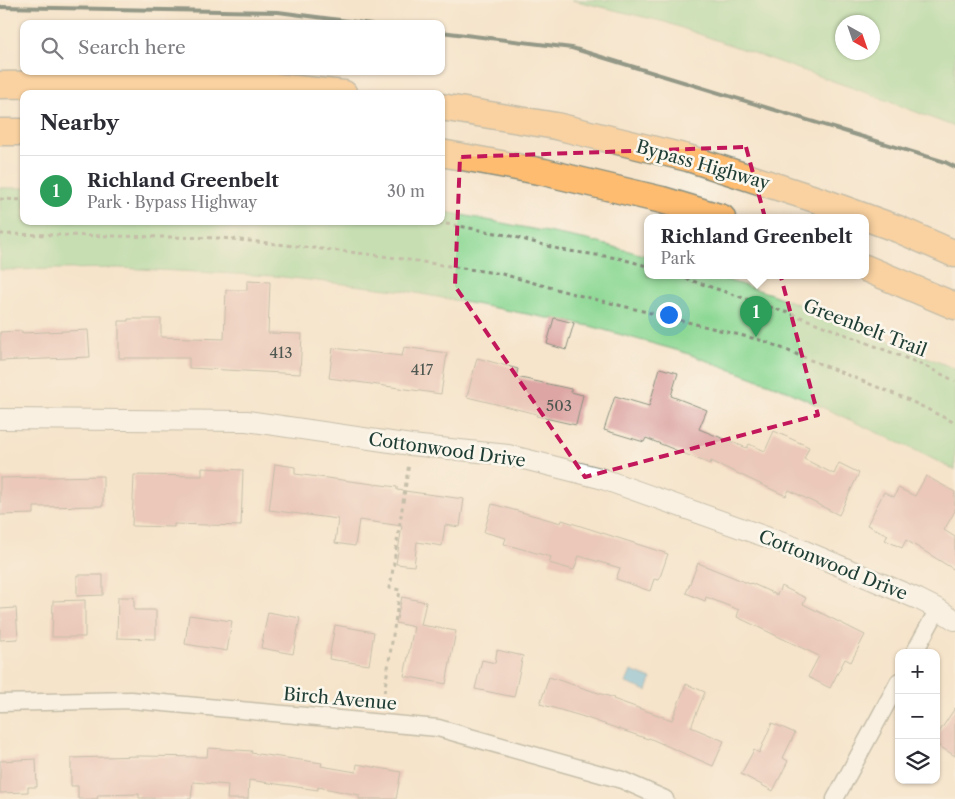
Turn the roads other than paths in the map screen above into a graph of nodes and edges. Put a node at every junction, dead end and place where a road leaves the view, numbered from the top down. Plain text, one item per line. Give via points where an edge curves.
1 (0, 85) edge
2 (306, 90) edge
3 (445, 107) edge
4 (0, 132) edge
5 (20, 132) edge
6 (445, 154) edge
7 (709, 214) edge
8 (857, 214) edge
9 (869, 218) edge
10 (955, 254) edge
11 (869, 270) edge
12 (955, 306) edge
13 (0, 419) edge
14 (938, 609) junction
15 (955, 620) edge
16 (916, 649) edge
17 (895, 687) edge
18 (0, 703) edge
19 (665, 799) edge
20 (835, 799) edge

1 - 2 highway via 136,83
3 - 8 highway, Bypass Highway via 556,126 688,158
4 - 5 highway
6 - 7 highway via 544,172
9 - 10 highway, Bypass Highway
11 - 12 highway
13 - 14 street, Cottonwood Drive via 247,421 508,456 600,478 764,536
14 - 15 street, Cottonwood Drive
14 - 16 street
17 - 20 street
18 - 19 street, Birch Avenue via 130,700 438,728 622,780

